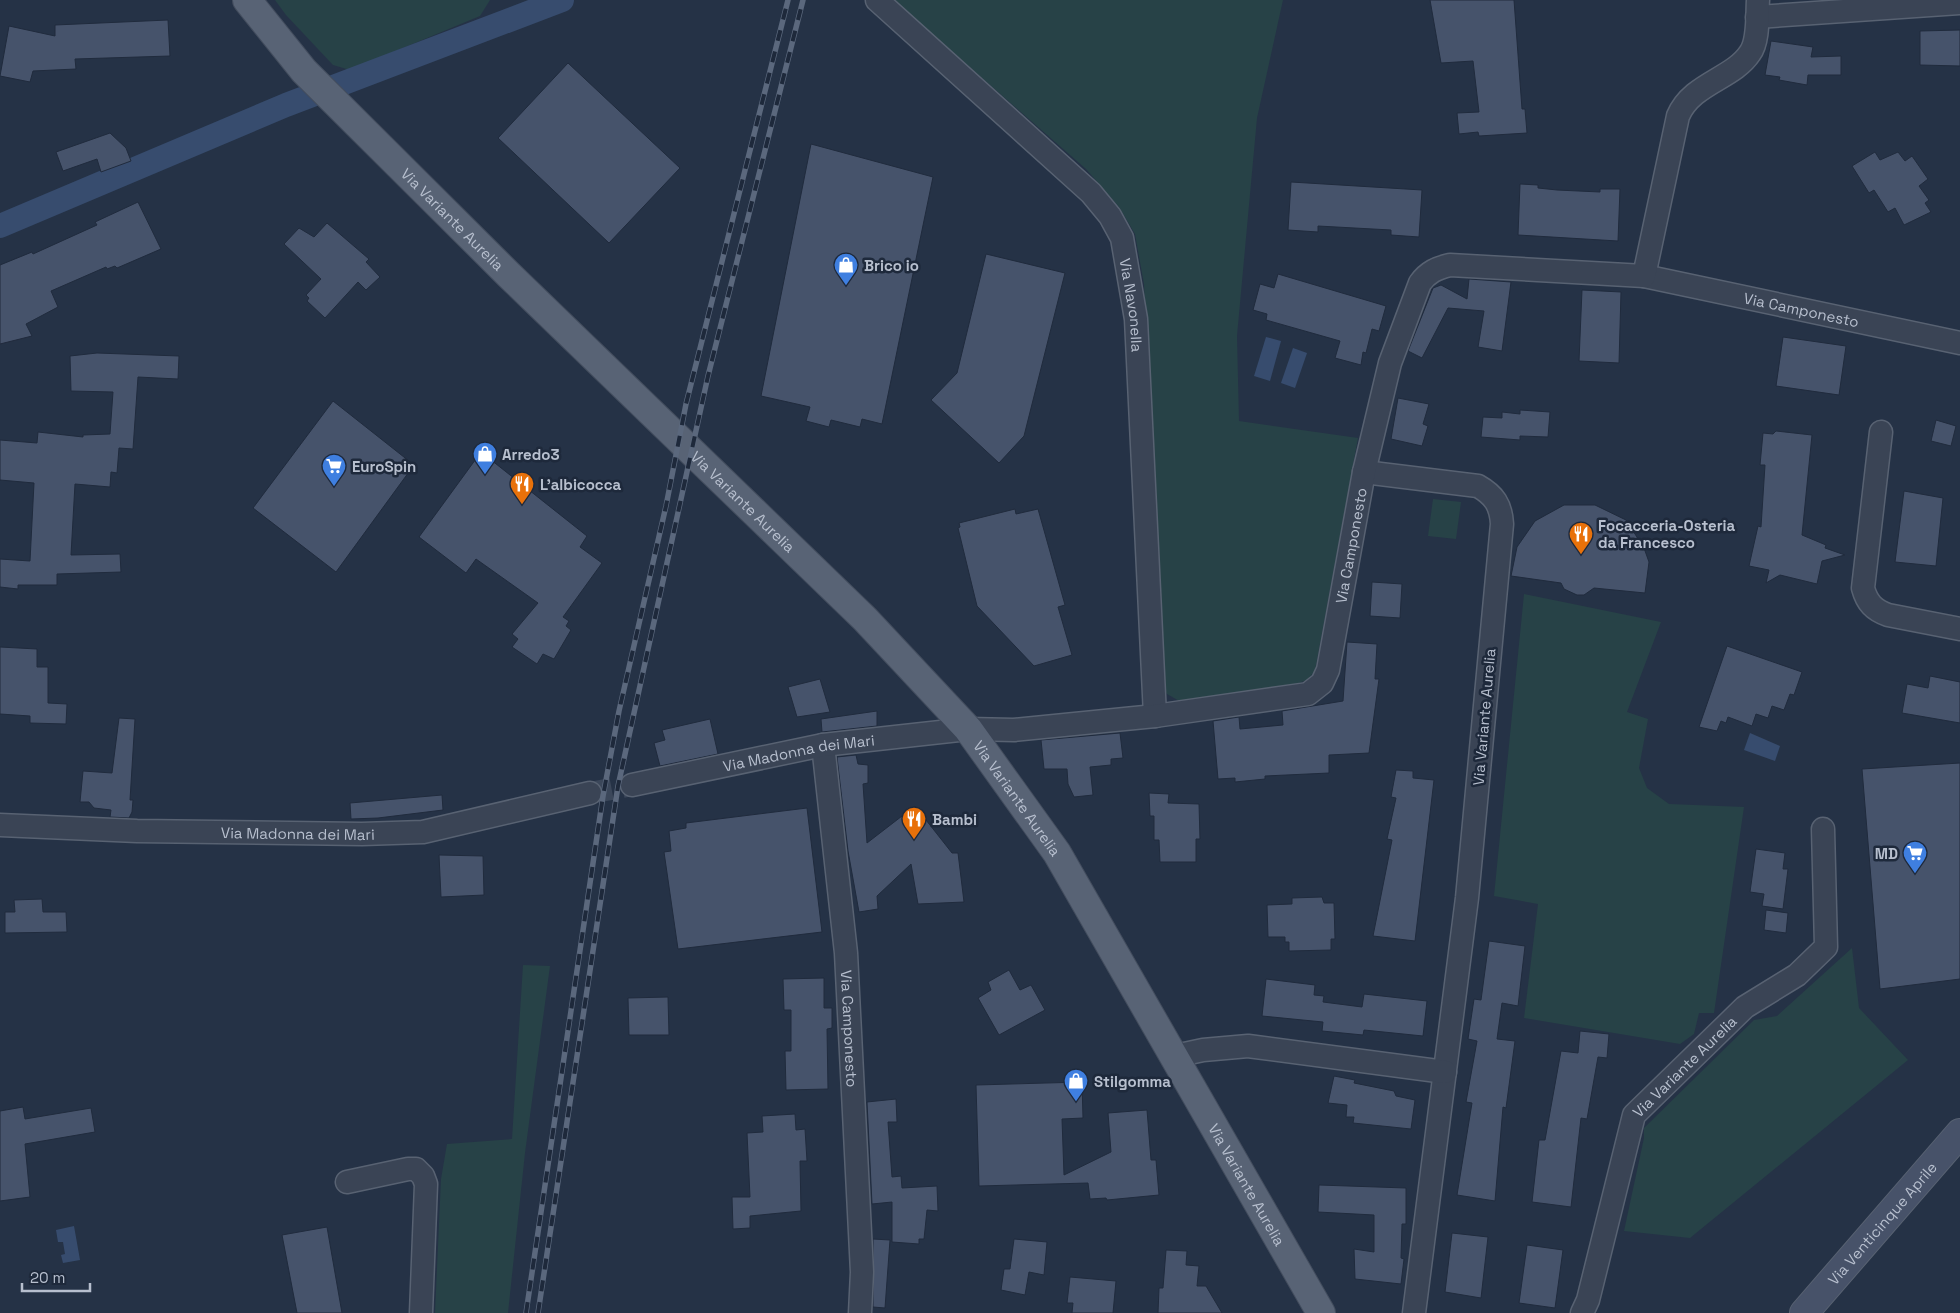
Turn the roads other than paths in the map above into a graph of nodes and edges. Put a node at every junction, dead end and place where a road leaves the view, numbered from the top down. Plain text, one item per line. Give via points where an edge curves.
1 (877, 0) edge
2 (248, 2) edge
3 (1960, 3) edge
4 (1758, 8) edge
5 (1644, 276) junction
6 (1960, 343) edge
7 (1880, 432) dead end
8 (1364, 472) junction
9 (1960, 629) edge
10 (1155, 716) junction
11 (968, 728) junction
12 (824, 745) junction
13 (632, 785) tunnel mouth
14 (590, 793) tunnel mouth
15 (0, 825) edge
16 (1823, 829) dead end
17 (1175, 1056) junction
18 (1445, 1072) junction
19 (1960, 1133) edge
20 (347, 1182) dead end
21 (421, 1313) edge
22 (860, 1313) edge
23 (1321, 1313) edge
24 (1414, 1313) edge
25 (1582, 1313) edge
26 (1804, 1313) edge

1 - 10 street, Via Navonella via 1091,193 1110,216 1122,238 1136,319
2 - 11 main road, Via Variante Aurelia via 304,71 865,619
3 - 4 street
4 - 5 street via 1751,53 1682,105
5 - 6 street, Via Camponesto
5 - 8 street, Via Camponesto via 1450,265 1426,276 1420,283 1390,363
7 - 9 street via 1863,588 1866,598 1879,612 1888,615
8 - 10 street, Via Camponesto via 1328,670 1322,683 1308,694
8 - 18 street, Via Variante Aurelia via 1478,486 1492,496 1502,512 1467,898
10 - 11 street, Via Camponesto via 1014,730
11 - 12 street, Via Madonna dei Mari
11 - 17 main road, Via Variante Aurelia via 1057,852
12 - 13 street, Via Madonna dei Mari
12 - 22 street, Via Camponesto via 846,953 862,1272
14 - 15 street, Via Madonna dei Mari via 423,832 137,831
16 - 25 street, Via Variante Aurelia via 1826,947 1797,975 1745,1006 1634,1115 1588,1300
17 - 18 street via 1248,1046
17 - 23 main road, Via Variante Aurelia
18 - 24 street, Via Variante Aurelia
19 - 26 main road, Via Venticinque Aprile
20 - 21 street via 408,1169 416,1169 423,1176 426,1184

